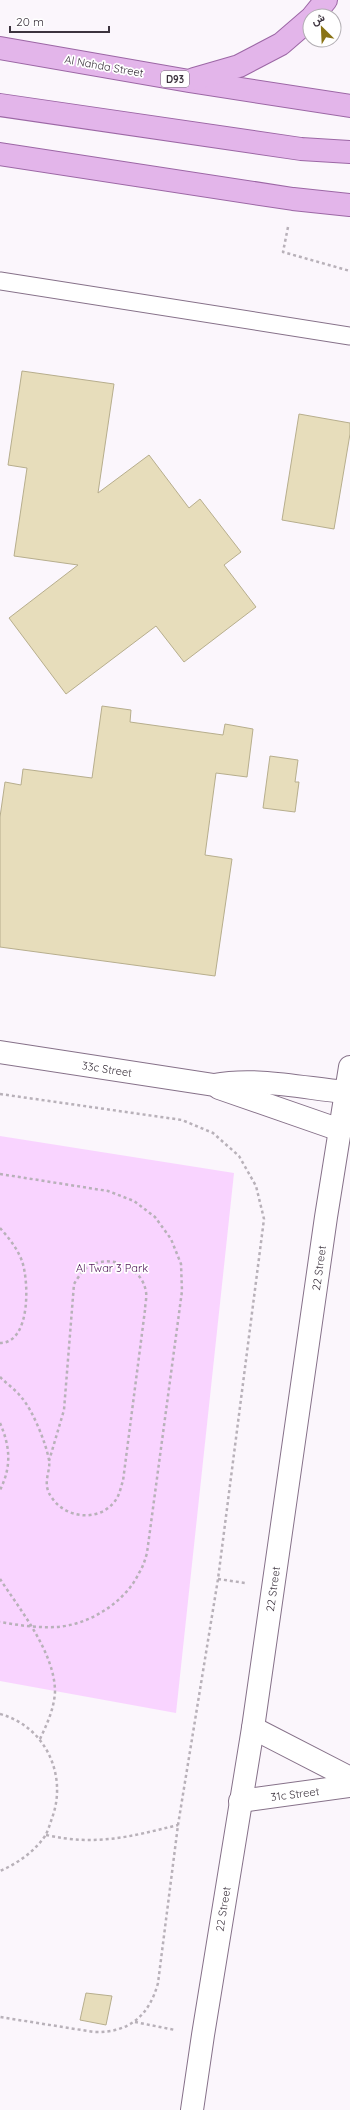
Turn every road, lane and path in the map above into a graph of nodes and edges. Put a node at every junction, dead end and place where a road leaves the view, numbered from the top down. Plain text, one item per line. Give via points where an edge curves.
1 (326, 0) edge
2 (320, 8) edge
3 (302, 26) edge
4 (0, 48) edge
5 (189, 81) junction
6 (0, 105) edge
7 (350, 106) edge
8 (350, 152) edge
9 (0, 154) edge
10 (293, 199) junction
11 (350, 206) edge
12 (350, 271) edge
13 (0, 281) edge
14 (350, 336) edge
15 (0, 1052) edge
16 (350, 1067) edge
17 (214, 1086) junction
18 (345, 1092) junction
19 (0, 1094) edge
20 (340, 1130) junction
21 (0, 1174) edge
22 (0, 1228) edge
23 (0, 1344) edge
24 (0, 1377) edge
25 (0, 1423) edge
26 (49, 1461) junction
27 (0, 1490) edge
28 (0, 1579) edge
29 (0, 1622) edge
30 (31, 1627) junction
31 (0, 1714) edge
32 (253, 1728) junction
33 (40, 1739) junction
34 (350, 1778) edge
35 (350, 1786) edge
36 (240, 1801) junction
37 (178, 1825) junction
38 (46, 1835) junction
39 (0, 1871) edge
40 (0, 2017) edge
41 (135, 2022) junction
42 (203, 2035) junction
43 (192, 2110) edge

1 - 2 main road
3 - 5 main road via 281,44 239,66
4 - 5 main road, Al Nahda Street / D93
5 - 7 main road, Al Nahda Street / D93
6 - 8 main road via 294,148
9 - 10 main road
10 - 11 main road
10 - 12 path via 283,252
13 - 14 lane
15 - 17 street, 33c Street
16 - 18 street, 22 Street
17 - 18 street, 33c Street via 226,1083 260,1083
17 - 20 street, 33c Street
18 - 20 street, 22 Street
19 - 37 path via 182,1120 213,1133 239,1156 256,1186 264,1219 218,1579
20 - 32 street, 22 Street
21 - 30 path via 108,1191 134,1201 156,1217 171,1239 181,1264 182,1291 148,1546 139,1574 123,1594 104,1611 81,1622 57,1627
22 - 23 path via 11,1240 22,1261 27,1283 26,1308 21,1326 15,1338
24 - 26 path via 22,1398 34,1419
25 - 27 path via 7,1439 9,1463
26 - 26 path via 46,1480 52,1498 65,1511 84,1516 102,1512 116,1499 123,1481 146,1291 138,1274 122,1263 103,1261 86,1269 74,1284 64,1410
28 - 30 path
29 - 30 path
30 - 33 path via 51,1668 55,1692 51,1716
31 - 33 path via 14,1718
32 - 34 street
32 - 36 street, 22 Street
33 - 38 path via 56,1769 58,1803
35 - 36 street, 31c Street
36 - 42 street, 22 Street
37 - 38 path via 102,1841 71,1840
37 - 41 path via 158,1983 154,1998
38 - 39 path via 29,1854
40 - 41 path via 94,2032 109,2032
41 - 42 path
42 - 43 street, 22 Street

